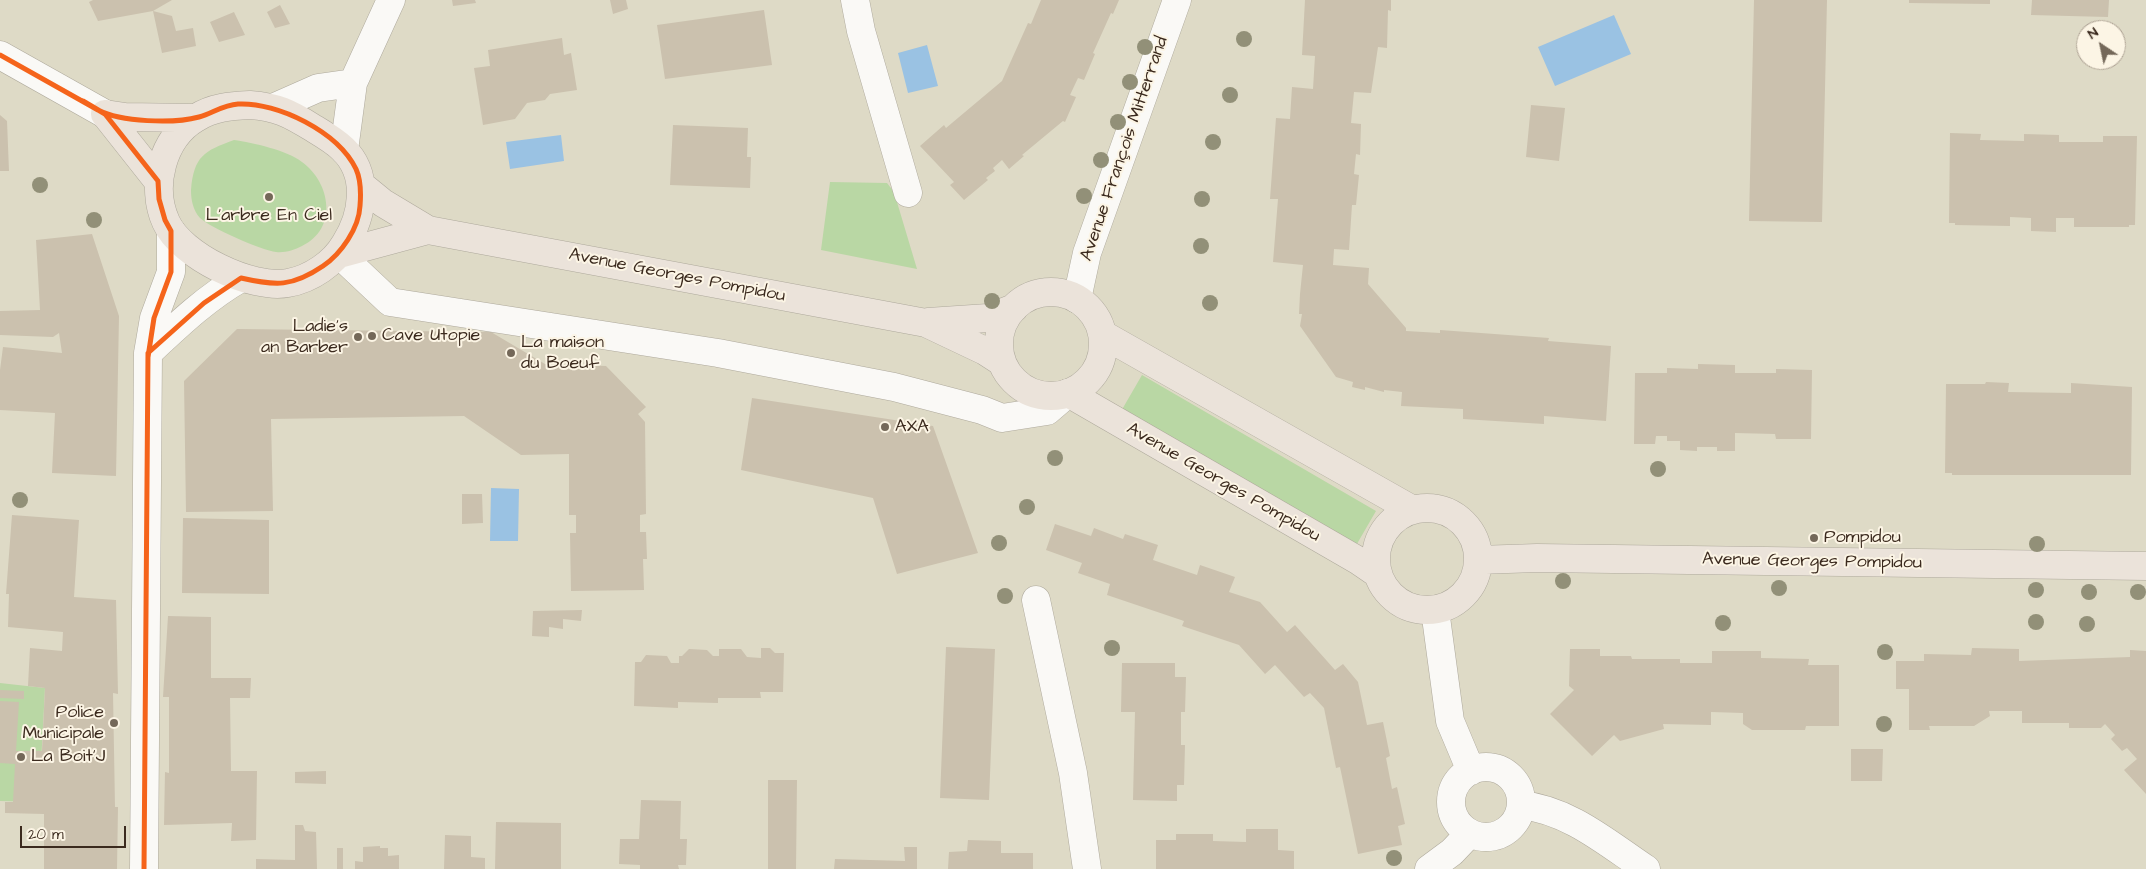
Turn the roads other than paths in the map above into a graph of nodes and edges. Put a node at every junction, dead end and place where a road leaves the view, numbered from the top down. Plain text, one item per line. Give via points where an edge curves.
1 (391, 0) edge
2 (854, 0) edge
3 (1177, 0) edge
4 (0, 55) edge
5 (353, 83) junction
6 (275, 107) junction
7 (105, 114) junction
8 (194, 118) junction
9 (344, 150) junction
10 (158, 182) junction
11 (361, 185) junction
12 (908, 193) dead end
13 (428, 230) junction
14 (171, 231) junction
15 (339, 254) junction
16 (241, 278) junction
17 (1077, 299) junction
18 (1014, 308) junction
19 (926, 323) junction
20 (1102, 334) junction
21 (148, 353) junction
22 (1002, 362) junction
23 (1068, 393) junction
24 (1413, 510) junction
25 (1478, 560) junction
26 (2146, 566) edge
27 (1378, 574) junction
28 (1036, 600) dead end
29 (1435, 610) junction
30 (1470, 771) junction
31 (1521, 805) junction
32 (1469, 834) junction
33 (144, 869) edge
34 (1087, 869) edge
35 (1429, 869) edge
36 (1646, 869) edge

1 - 5 street
2 - 12 street
3 - 17 street, Avenue François Mitterrand via 1087,253
4 - 7 street
5 - 6 street via 318,88
5 - 9 street
6 - 8 main road via 226,106
6 - 9 main road
7 - 8 main road
7 - 10 main road
8 - 10 main road via 169,147
9 - 11 main road
10 - 14 main road via 159,199
11 - 13 main road, Avenue Georges Pompidou via 383,203
11 - 15 main road via 361,210
13 - 15 main road, Avenue Georges Pompidou
13 - 19 main road, Avenue Georges Pompidou
14 - 16 main road via 188,248
14 - 21 street via 171,272 154,318
15 - 16 main road via 320,270 289,283 270,284
15 - 23 street via 390,302 718,354 894,387 1002,418 1048,411
16 - 21 street via 197,307
17 - 18 main road via 1047,292 1031,296
17 - 20 main road via 1097,320
18 - 19 main road, Avenue Georges Pompidou via 988,318
18 - 22 main road via 1006,316 1000,331 998,347
19 - 22 main road, Avenue Georges Pompidou
20 - 23 main road via 1103,349 1096,370 1081,386
20 - 24 main road
21 - 33 street
22 - 23 main road via 1017,384 1028,391 1055,396
23 - 27 main road, Avenue Georges Pompidou
24 - 25 main road via 1440,509 1458,518 1471,533 1477,546
24 - 27 main road via 1398,516 1378,542 1375,558
25 - 26 main road, Avenue Georges Pompidou via 1537,558
25 - 29 main road via 1475,577 1466,592 1452,604
27 - 29 main road via 1383,587 1394,599 1413,608
28 - 34 street via 1073,772
29 - 30 street via 1450,721
30 - 31 street via 1486,768 1501,771 1516,785
30 - 32 street via 1455,786 1451,807 1454,818
31 - 32 street via 1517,818 1496,836 1483,838
31 - 36 street via 1535,806 1575,821
32 - 35 street

